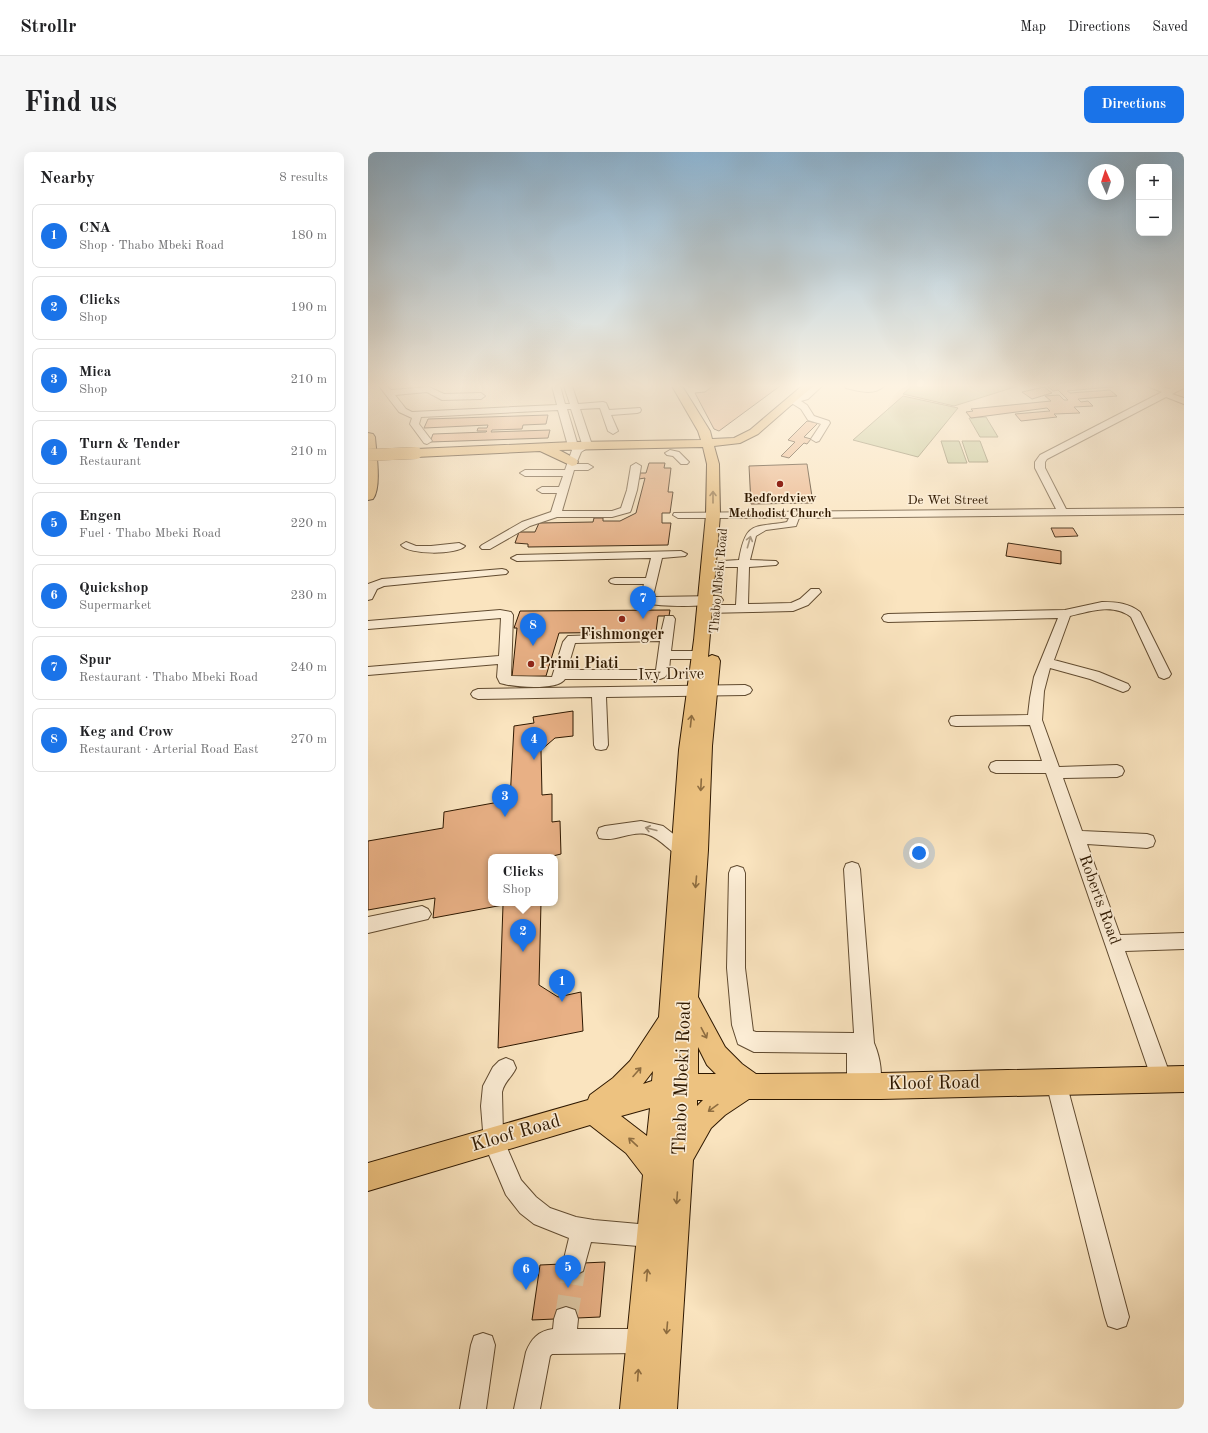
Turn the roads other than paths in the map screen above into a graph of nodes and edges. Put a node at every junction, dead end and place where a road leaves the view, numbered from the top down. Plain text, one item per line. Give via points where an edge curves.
1 (368, 445) edge
2 (571, 445) edge
3 (574, 445) edge
4 (619, 445) junction
5 (626, 445) edge
6 (710, 445) edge
7 (1067, 445) edge
8 (537, 447) junction
9 (670, 453) dead end
10 (368, 455) edge
11 (574, 455) junction
12 (684, 462) dead end
13 (636, 466) dead end
14 (588, 467) dead end
15 (525, 473) dead end
16 (542, 490) dead end
17 (563, 490) junction
18 (368, 496) edge
19 (1179, 511) edge
20 (1063, 513) junction
21 (556, 514) junction
22 (678, 515) dead end
23 (795, 515) junction
24 (718, 516) junction
25 (1184, 524) edge
26 (406, 545) dead end
27 (459, 546) dead end
28 (486, 547) dead end
29 (681, 554) dead end
30 (657, 555) junction
31 (517, 558) dead end
32 (744, 563) junction
33 (772, 563) dead end
34 (712, 569) junction
35 (502, 572) dead end
36 (650, 581) junction
37 (615, 582) dead end
38 (815, 592) dead end
39 (368, 596) edge
40 (711, 605) junction
41 (742, 608) junction
42 (1065, 614) junction
43 (888, 618) dead end
44 (669, 619) dead end
45 (368, 625) edge
46 (666, 637) junction
47 (705, 645) junction
48 (664, 655) junction
49 (499, 660) dead end
50 (1046, 663) junction
51 (368, 671) edge
52 (1164, 674) dead end
53 (594, 675) junction
54 (559, 676) junction
55 (1123, 687) dead end
56 (745, 690) dead end
57 (701, 692) junction
58 (595, 693) junction
59 (478, 694) dead end
60 (1035, 720) junction
61 (956, 721) dead end
62 (601, 745) dead end
63 (996, 767) dead end
64 (1052, 770) junction
65 (1117, 772) dead end
66 (605, 833) dead end
67 (1076, 837) junction
68 (1147, 841) dead end
69 (690, 851) junction
70 (852, 869) dead end
71 (737, 872) dead end
72 (422, 914) dead end
73 (368, 925) edge
74 (1184, 941) edge
75 (1114, 943) junction
76 (686, 998) junction
77 (670, 1020) junction
78 (864, 1043) junction
79 (506, 1068) dead end
80 (1173, 1079) edge
81 (1056, 1082) junction
82 (864, 1085) junction
83 (749, 1087) junction
84 (674, 1089) junction
85 (589, 1112) junction
86 (494, 1140) junction
87 (668, 1166) junction
88 (368, 1177) edge
89 (582, 1231) junction
90 (650, 1236) junction
91 (575, 1263) tunnel mouth
92 (1117, 1317) dead end
93 (641, 1341) junction
94 (484, 1345) dead end
95 (473, 1409) edge
96 (527, 1409) edge
97 (636, 1409) edge
98 (661, 1409) edge

1 - 18 highway
2 - 11 street
3 - 11 street
4 - 5 main road
4 - 11 main road
4 - 11 main road
6 - 24 main road, Thabo Mbeki Road
7 - 20 street via 1043,457 1040,462 1040,468
8 - 10 main road, bridge
8 - 11 main road
8 - 11 main road
9 - 12 street via 680,456
11 - 14 street
11 - 15 street
11 - 17 street
13 - 21 street via 626,510 612,514
16 - 17 street
17 - 21 street
19 - 20 street, De Wet Street
19 - 25 street
20 - 23 street, De Wet Street
21 - 28 street via 526,524
22 - 24 street, De Wet Street
23 - 24 street, De Wet Street
32 -> 23 street via 749,538 752,535 764,528 792,524
24 - 34 main road, Thabo Mbeki Road
24 - 34 main road, Thabo Mbeki Road via 710,550
26 - 27 street via 419,549
29 - 30 street
30 - 31 street
30 - 36 street
32 - 33 street
32 - 34 street
32 - 41 street
34 - 40 main road, Thabo Mbeki Road
35 - 39 street via 382,583 372,587
36 - 37 street
36 - 40 street via 649,600
38 - 41 street via 804,602 793,607
40 - 41 street
40 - 47 main road, Thabo Mbeki Road
42 - 43 street
42 - 50 street via 1059,637
42 - 52 street via 1098,606 1128,608 1136,615
44 - 46 street
45 - 54 street via 504,614 505,680 554,682
46 - 48 street
46 - 54 street via 572,639
47 - 48 street
47 - 57 main road, Thabo Mbeki Road
48 - 53 street via 662,671 658,674
49 - 51 street
50 - 55 street via 1094,675
50 - 60 street via 1038,690
53 - 54 street
53 - 58 street
56 - 57 street, Ivy Drive
57 - 58 street, Ivy Drive
57 - 69 main road, Thabo Mbeki Road
58 - 59 street, Ivy Drive
58 - 62 street
60 - 61 street
60 - 64 street, Roberts Road
63 - 64 street
64 - 65 street
64 - 67 street, Roberts Road
69 -> 66 street via 651,828
67 - 68 street
67 - 75 street, Roberts Road
69 -> 76 main road, Thabo Mbeki Road
69 - 77 main road, Thabo Mbeki Road
70 - 78 street
71 - 78 street via 736,968 745,1037 754,1042
72 - 73 street
74 - 75 street
75 - 80 street, Roberts Road
76 -> 83 main road via 716,1056
76 - 84 main road, Thabo Mbeki Road
77 - 84 main road, Thabo Mbeki Road
85 -> 77 main road via 633,1077 650,1056
78 - 82 street via 856,1055
79 - 86 street via 492,1087
80 - 81 main road, Kloof Road
81 - 82 main road, Kloof Road
81 - 92 street
82 - 83 main road, Kloof Road
83 - 84 main road, Kloof Road
83 -> 87 main road via 713,1107 704,1115
84 - 85 main road, Kloof Road
84 - 87 main road, Thabo Mbeki Road
85 - 86 main road, Kloof Road
87 -> 85 main road via 647,1155 626,1136
86 - 88 main road, Kloof Road
86 - 89 street via 514,1189 525,1203 556,1224
87 - 90 main road, Thabo Mbeki Road
87 -> 98 main road, Thabo Mbeki Road
89 - 90 street
89 - 91 street
93 -> 90 main road, Thabo Mbeki Road
93 - 96 street via 565,1330 548,1340 542,1344 538,1352
97 -> 93 main road, Thabo Mbeki Road
94 - 95 street

